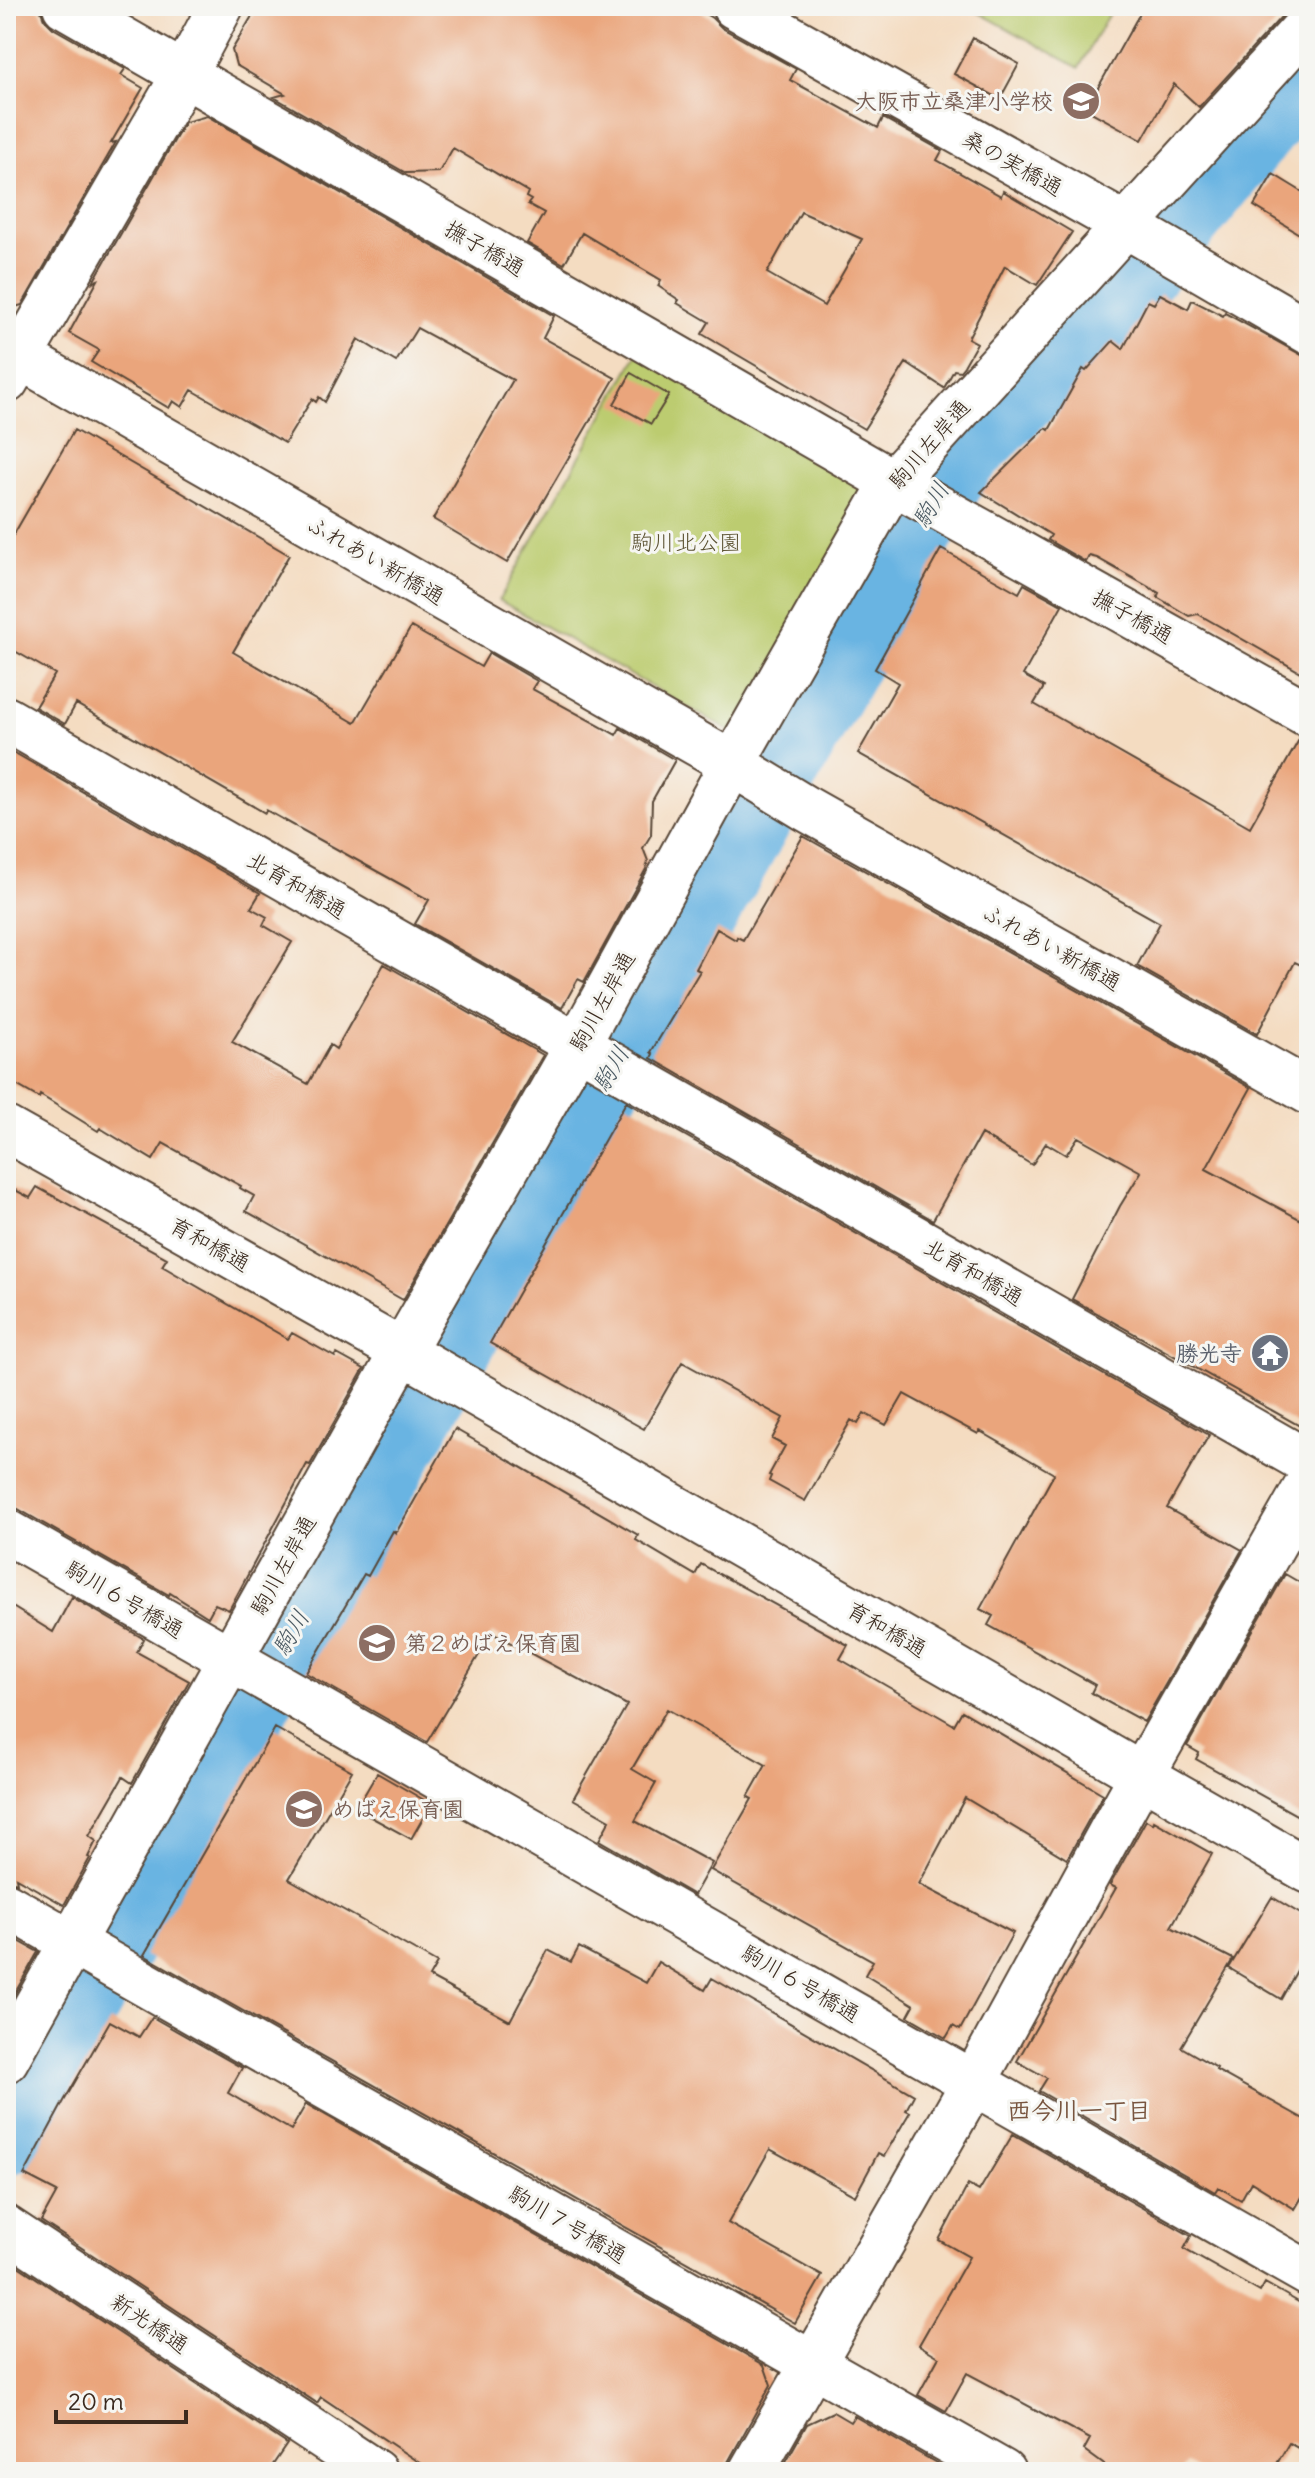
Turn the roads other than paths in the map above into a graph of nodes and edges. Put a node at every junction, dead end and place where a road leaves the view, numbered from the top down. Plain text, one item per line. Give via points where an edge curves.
1 (65, 6) edge
2 (221, 6) edge
3 (734, 6) edge
4 (1309, 23) edge
5 (184, 75) junction
6 (1132, 229) junction
7 (1309, 332) edge
8 (11, 362) edge
9 (900, 485) junction
10 (1309, 715) edge
11 (6, 719) edge
12 (739, 767) junction
13 (582, 1048) junction
14 (1309, 1092) edge
15 (6, 1129) edge
16 (408, 1355) junction
17 (1309, 1463) edge
18 (1309, 1482) edge
19 (6, 1531) edge
20 (238, 1663) junction
21 (1143, 1774) junction
22 (1309, 1871) edge
23 (6, 1905) edge
24 (79, 1946) junction
25 (6, 2060) edge
26 (974, 2082) junction
27 (6, 2228) edge
28 (1309, 2274) edge
29 (813, 2363) junction
30 (375, 2472) edge
31 (751, 2472) edge
32 (1003, 2472) edge

1 - 5 street, 撫子橋通
2 - 5 street
3 - 6 street, 桑の実橋通
4 - 6 street, 駒川左岸通
5 - 8 street
5 - 9 street, 撫子橋通
6 - 7 street, 桑の実橋通
6 - 9 street, 駒川左岸通
8 - 12 street, ふれあい新橋通
9 - 10 street, 撫子橋通
9 - 12 street, 駒川左岸通
11 - 13 street, 北育和橋通
12 - 13 street, 駒川左岸通
12 - 14 street, ふれあい新橋通
13 - 16 street, 駒川左岸通
13 - 17 street, 北育和橋通
15 - 16 street, 育和橋通
16 - 20 street, 駒川左岸通
16 - 21 street, 育和橋通
18 - 21 street
19 - 20 street, 駒川６号橋通
20 - 24 street, 駒川左岸通
20 - 26 street, 駒川６号橋通
21 - 22 street, 育和橋通
21 - 26 street
23 - 24 street
24 - 25 street, 駒川左岸通
24 - 29 street, 駒川７号橋通
26 - 28 street, 駒川６号橋通
26 - 29 street
27 - 30 street, 新光橋通
29 - 31 street
29 - 32 street, 駒川７号橋通

